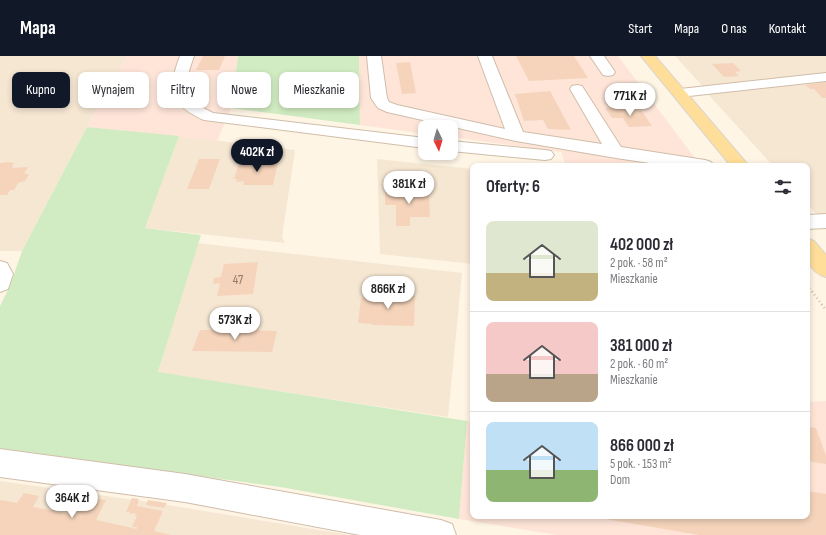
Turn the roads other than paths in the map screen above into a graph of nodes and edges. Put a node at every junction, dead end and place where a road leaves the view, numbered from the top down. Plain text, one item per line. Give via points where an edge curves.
1 (188, 56) edge
2 (374, 56) edge
3 (485, 56) edge
4 (597, 56) edge
5 (648, 56) edge
6 (608, 72) dead end
7 (826, 77) edge
8 (577, 89) dead end
9 (680, 93) junction
10 (516, 136) junction
11 (418, 142) edge
12 (458, 147) edge
13 (616, 153) junction
14 (609, 163) edge
15 (684, 163) edge
16 (738, 163) edge
17 (826, 221) edge
18 (810, 222) edge
19 (810, 250) edge
20 (0, 269) edge
21 (826, 270) edge
22 (0, 283) edge
23 (0, 463) edge
24 (441, 535) edge

1 - 11 street via 181,71 178,89 183,100 193,111 210,117
2 - 10 street via 379,98 383,105
3 - 10 street
4 - 6 street
5 - 9 main road
7 - 9 street
8 - 13 street
9 - 16 main road
10 - 13 street
12 - 14 street via 520,151
13 - 15 street
17 - 18 street
19 - 21 main road
20 - 22 street
23 - 24 street via 185,488

